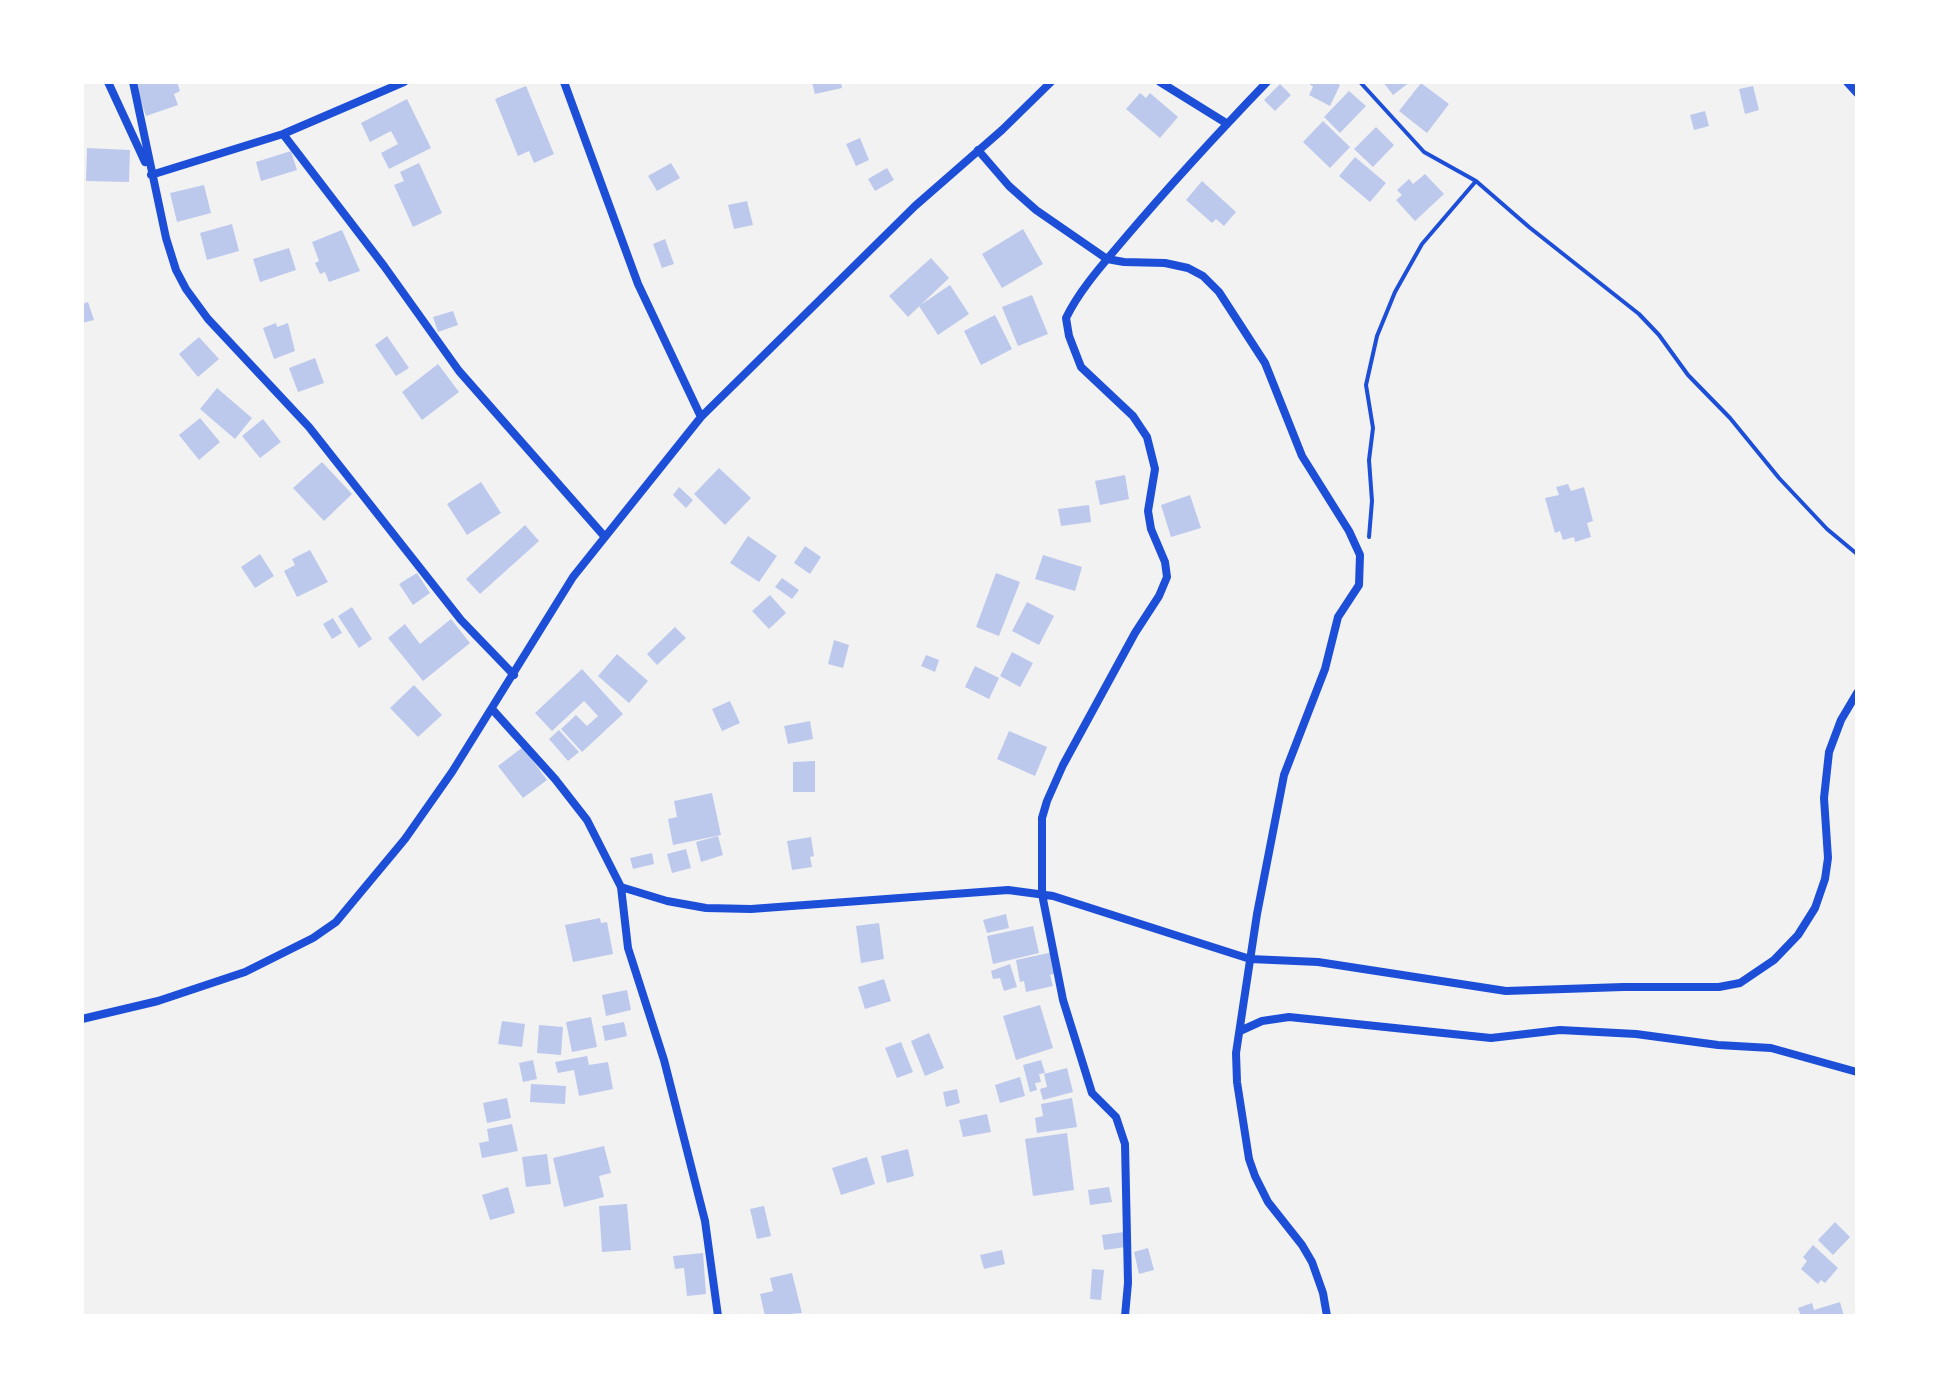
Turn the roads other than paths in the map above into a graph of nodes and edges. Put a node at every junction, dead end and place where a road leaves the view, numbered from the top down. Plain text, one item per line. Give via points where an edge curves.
1 (108, 82) edge
2 (133, 82) edge
3 (404, 82) edge
4 (564, 82) edge
5 (1051, 82) edge
6 (1160, 82) edge
7 (1267, 82) edge
8 (1847, 82) edge
9 (1857, 93) edge
10 (1226, 123) junction
11 (283, 134) junction
12 (978, 150) junction
13 (152, 176) junction
14 (1107, 259) junction
15 (701, 417) junction
16 (605, 537) junction
17 (514, 675) junction
18 (1857, 693) edge
19 (492, 709) junction
20 (621, 887) junction
21 (1042, 894) junction
22 (1250, 959) junction
23 (82, 1019) edge
24 (1240, 1031) junction
25 (1857, 1072) edge
26 (718, 1316) edge
27 (1125, 1316) edge
28 (1327, 1316) edge

1 - 13 street
2 - 13 street
3 - 11 street
4 - 15 street via 638,284
5 - 12 street
6 - 10 street
7 - 10 street
8 - 9 street
10 - 14 street
11 - 13 street
11 - 16 street via 459,371
12 - 14 street via 1036,210
12 - 15 street
13 - 17 street via 166,238 186,289 309,427 461,620
14 - 21 street via 1069,312 1067,329 1081,367 1133,416 1147,437 1155,469 1148,511 1167,577 1050,793 1042,818
14 - 22 street via 1188,268 1219,292 1265,363 1302,456 1349,531 1361,565 1359,585 1338,617 1325,669 1284,775
15 - 16 street
16 - 17 street via 573,577
17 - 19 street
18 - 22 street via 1829,752 1824,798 1828,858 1815,908 1774,960 1740,983 1506,991 1318,962
19 - 20 street via 587,820
19 - 23 street via 405,839 336,922 245,972
20 - 21 street via 706,908 751,909 981,891
20 - 26 street via 628,948 664,1060 705,1221
21 - 22 street
21 - 27 street via 1063,1000 1092,1093 1116,1117 1125,1144
22 - 24 street
24 - 25 street via 1289,1017 1491,1038 1590,1031 1771,1048
24 - 28 street via 1235,1068 1249,1159 1268,1202 1312,1262

